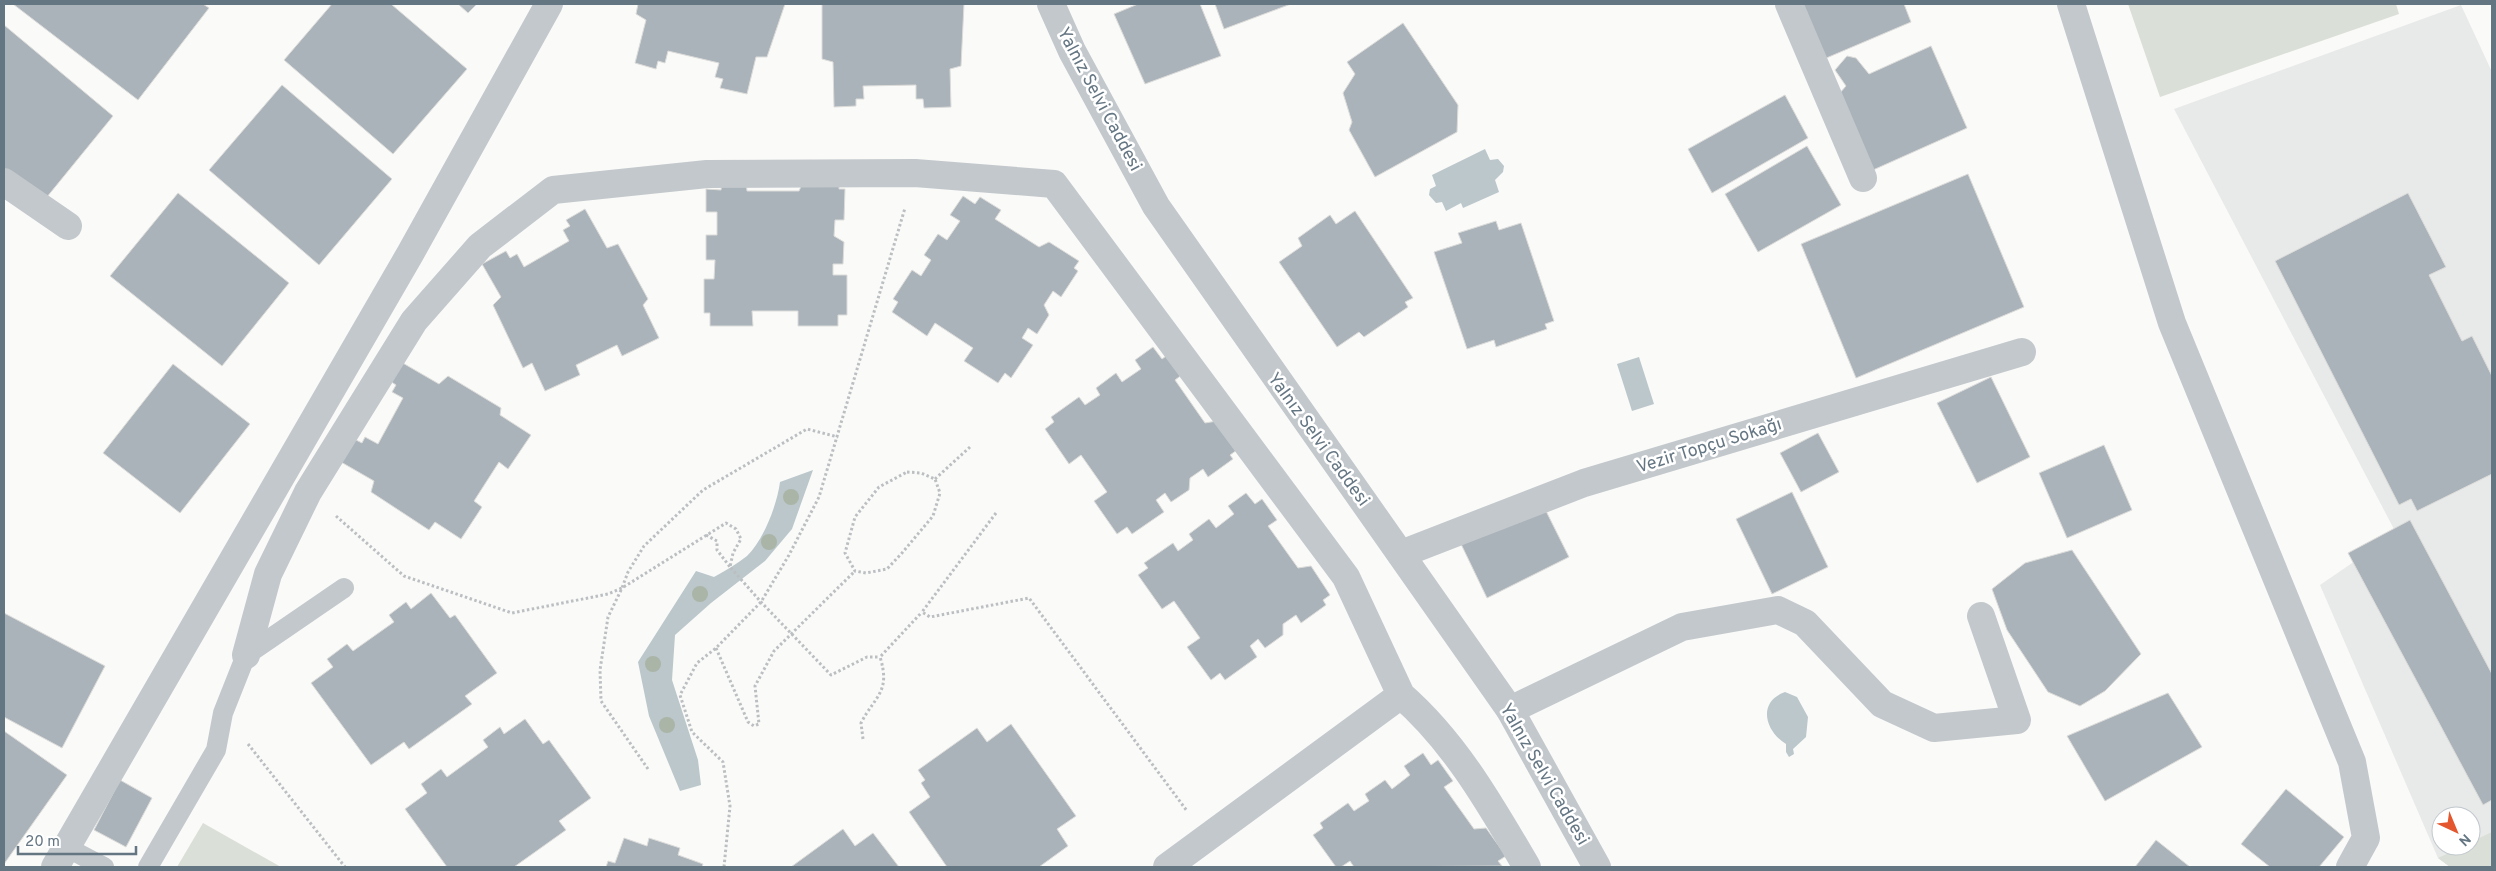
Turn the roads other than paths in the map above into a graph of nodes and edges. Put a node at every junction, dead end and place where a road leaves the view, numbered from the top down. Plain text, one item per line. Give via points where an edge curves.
1 (549, 4) edge
2 (1051, 4) edge
3 (1789, 4) edge
4 (2071, 4) edge
5 (1863, 178) dead end
6 (4, 182) edge
7 (68, 226) dead end
8 (2022, 352) dead end
9 (1401, 554) junction
10 (344, 588) dead end
11 (1980, 616) dead end
12 (246, 655) junction
13 (1401, 695) junction
14 (1510, 710) junction
15 (61, 857) edge
16 (104, 867) edge
17 (148, 867) edge
18 (1167, 867) edge
19 (1527, 867) edge
20 (1597, 867) edge
21 (2350, 867) edge

1 - 15 street via 410,254
2 - 9 street, Yalnız Selvi Caddesi via 1072,51 1156,206
3 - 5 street
4 - 21 street via 2172,323 2352,762 2366,838
6 - 7 street
8 - 9 street, Vezir Topçu Sokağı via 1584,483
9 - 14 street, Yalnız Selvi Caddesi
10 - 12 lane
11 - 14 street via 2017,720 1934,728 1882,704 1805,623 1778,610 1682,627
12 - 13 street via 268,574 308,492 414,321 480,246 553,190 707,174 915,173 1054,184 1346,577
12 - 17 lane via 223,713 216,750
13 - 18 street
13 - 19 street via 1423,714 1474,777
14 - 20 street, Yalnız Selvi Caddesi
15 - 16 lane

